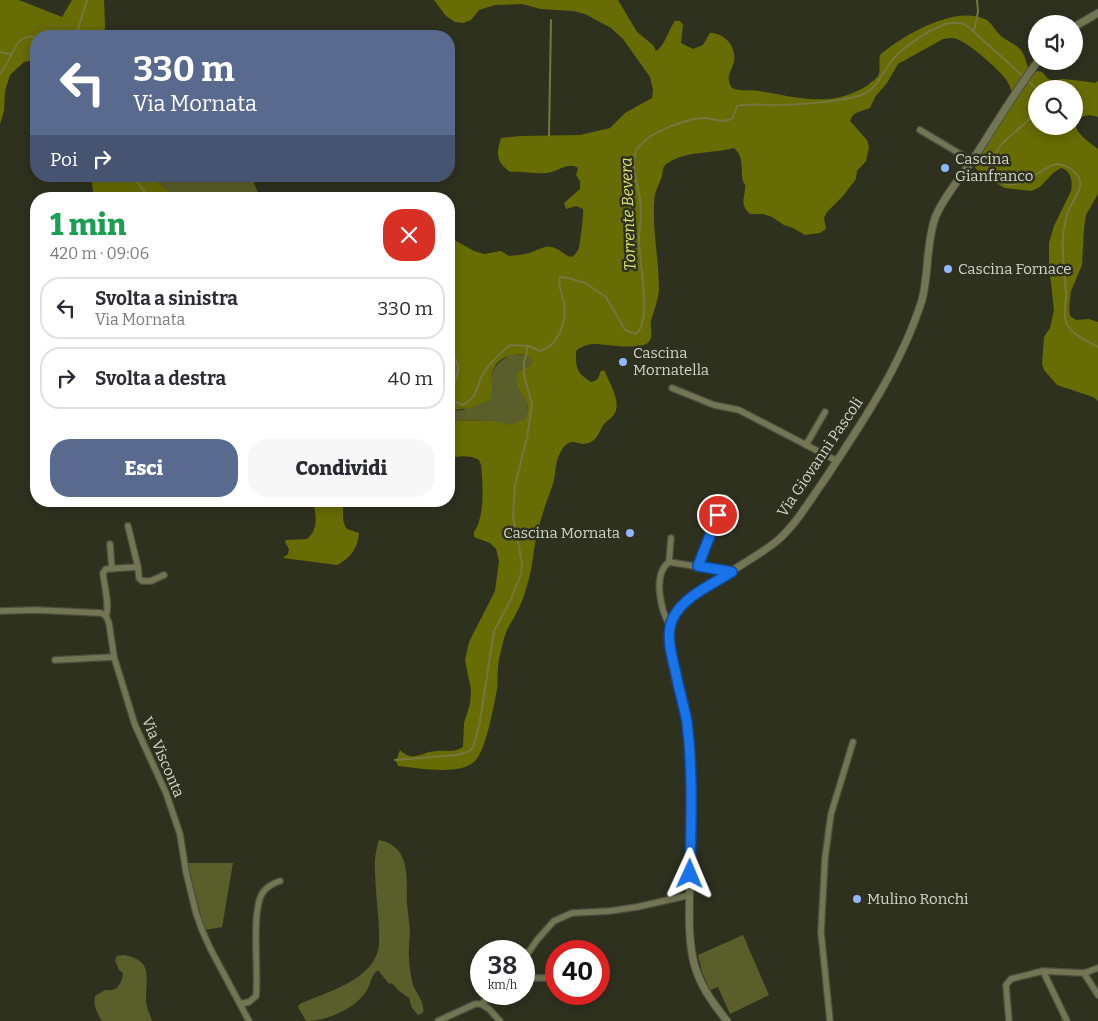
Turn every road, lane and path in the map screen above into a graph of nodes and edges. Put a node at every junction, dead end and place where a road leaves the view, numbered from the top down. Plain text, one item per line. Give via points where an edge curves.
1 (1095, 15) edge
2 (1083, 22) edge
3 (1032, 70) edge
4 (920, 130) dead end
5 (972, 161) junction
6 (672, 388) dead end
7 (825, 412) dead end
8 (806, 445) junction
9 (837, 461) junction
10 (725, 498) dead end
11 (128, 526) dead end
12 (671, 538) dead end
13 (110, 544) dead end
14 (669, 562) junction
15 (698, 566) junction
16 (138, 567) junction
17 (112, 569) junction
18 (732, 572) junction
19 (164, 575) dead end
20 (0, 611) edge
21 (106, 616) junction
22 (670, 626) junction
23 (114, 657) junction
24 (55, 660) dead end
25 (853, 742) dead end
26 (280, 881) dead end
27 (690, 895) junction
28 (535, 943) edge
29 (1098, 968) edge
30 (1043, 971) junction
31 (1084, 973) junction
32 (1098, 995) edge
33 (240, 1004) junction
34 (473, 1005) edge
35 (483, 1005) edge
36 (249, 1021) edge
37 (438, 1021) edge
38 (500, 1021) edge
39 (728, 1021) edge
40 (830, 1021) edge
41 (1009, 1021) edge
42 (1067, 1021) edge

1 - 2 street
3 - 5 street, Via Giovanni Pascoli
4 - 5 street
5 - 9 street, Via Giovanni Pascoli via 936,218 924,290 908,335 876,399
6 - 8 street via 700,400 739,410
7 - 8 street
8 - 9 street
9 - 18 street, Via Giovanni Pascoli via 783,535
10 - 15 street
11 - 16 street
12 - 14 street
13 - 17 street
14 - 15 street
14 - 22 street via 662,569 660,581 665,616
15 - 18 street
16 - 17 street
16 - 19 street via 142,581 151,582
17 - 21 street, Via Visconta via 103,573
18 - 22 street, Via Giovanni Pascoli via 687,601
20 - 21 street via 36,610
21 - 23 street, Via Visconta
22 - 27 street via 671,654 688,737
23 - 24 street
23 - 33 street, Via Visconta via 135,725 166,793 180,834 186,872 202,930
25 - 40 street via 831,814 825,858 821,932
26 - 33 street via 262,892 256,922 256,996
27 - 28 street via 637,907 572,913 554,921
27 - 39 street via 690,939 695,968 707,994
29 - 31 street
30 - 31 street
30 - 41 street via 1011,978 1008,982
30 - 42 street
31 - 32 street
33 - 36 street, Via Visconta
34 - 37 street
35 - 38 street

